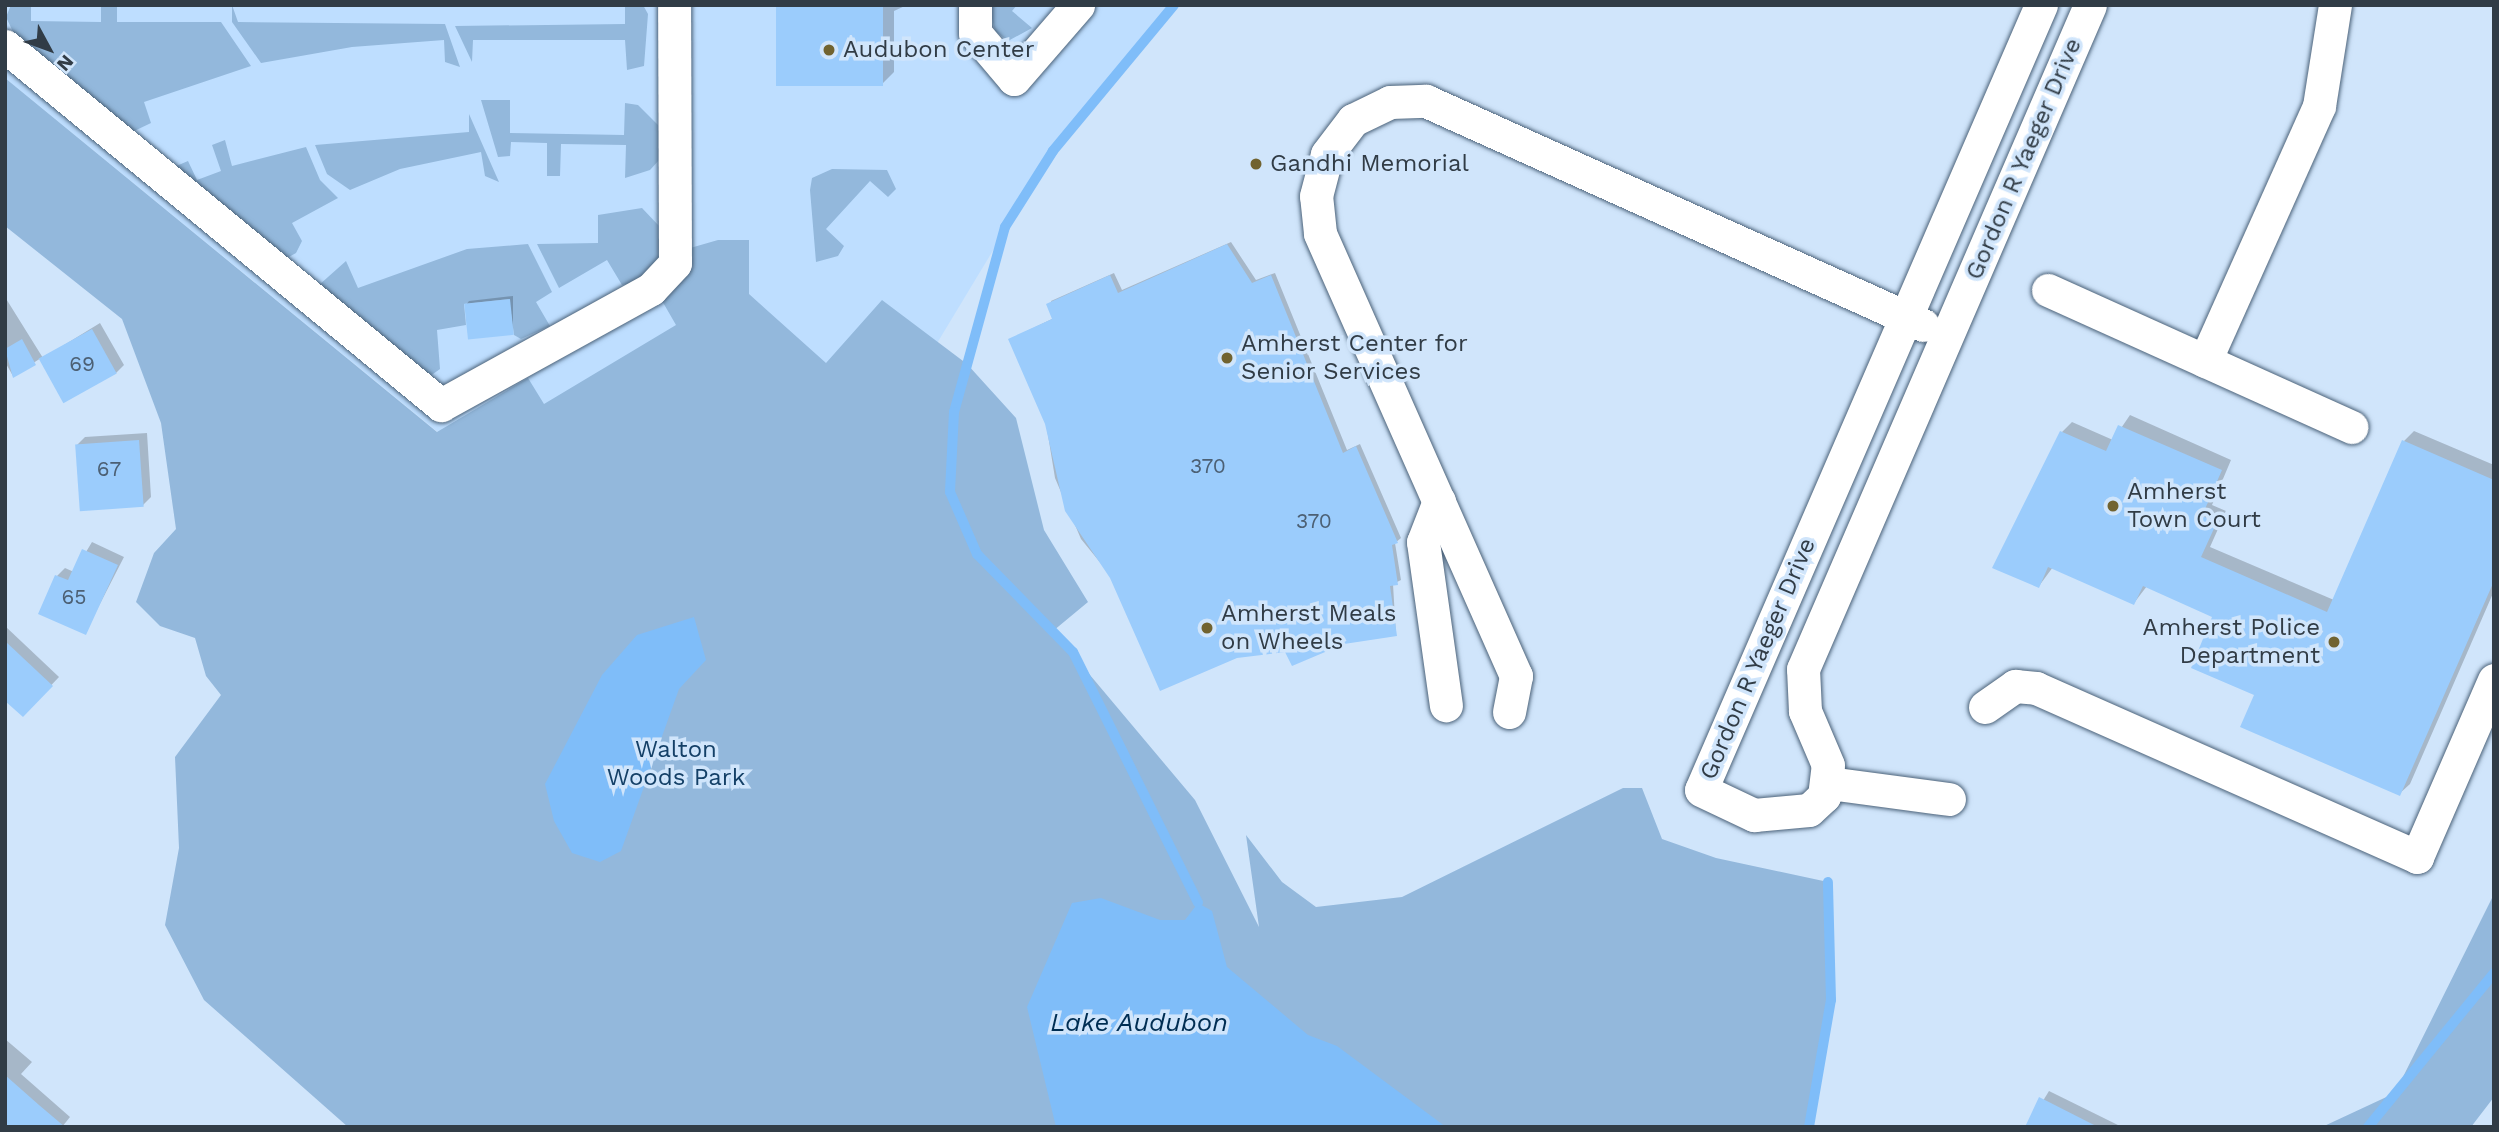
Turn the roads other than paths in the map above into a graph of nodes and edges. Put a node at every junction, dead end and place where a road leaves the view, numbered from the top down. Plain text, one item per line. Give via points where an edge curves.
1 (674, 5) edge
2 (975, 5) edge
3 (1078, 5) edge
4 (2041, 5) edge
5 (2335, 5) edge
6 (2086, 6) edge
7 (5, 46) edge
8 (2048, 290) dead end
9 (1904, 318) junction
10 (1948, 335) junction
11 (2205, 361) junction
12 (2352, 427) dead end
13 (1438, 501) junction
14 (2494, 680) edge
15 (1447, 705) dead end
16 (1984, 707) dead end
17 (1509, 712) dead end
18 (1829, 783) junction
19 (1949, 799) dead end

1 - 7 lane via 676,263 651,289 440,405
2 - 3 lane via 975,33 1014,79
4 - 9 lane, Gordon R Yaeger Drive
5 - 11 lane via 2319,106
6 - 10 lane, Gordon R Yaeger Drive
8 - 11 lane
9 - 10 lane
9 - 13 lane via 1426,101 1390,102 1353,120 1327,154 1316,196 1320,233
9 - 18 lane, Gordon R Yaeger Drive via 1701,790 1754,815 1774,817 1809,810
10 - 18 lane, Gordon R Yaeger Drive via 1803,669 1805,710 1822,743
11 - 12 lane
13 - 15 lane via 1423,542
13 - 17 lane via 1516,676
14 - 16 lane via 2417,857 2036,688 2015,686
18 - 19 lane

